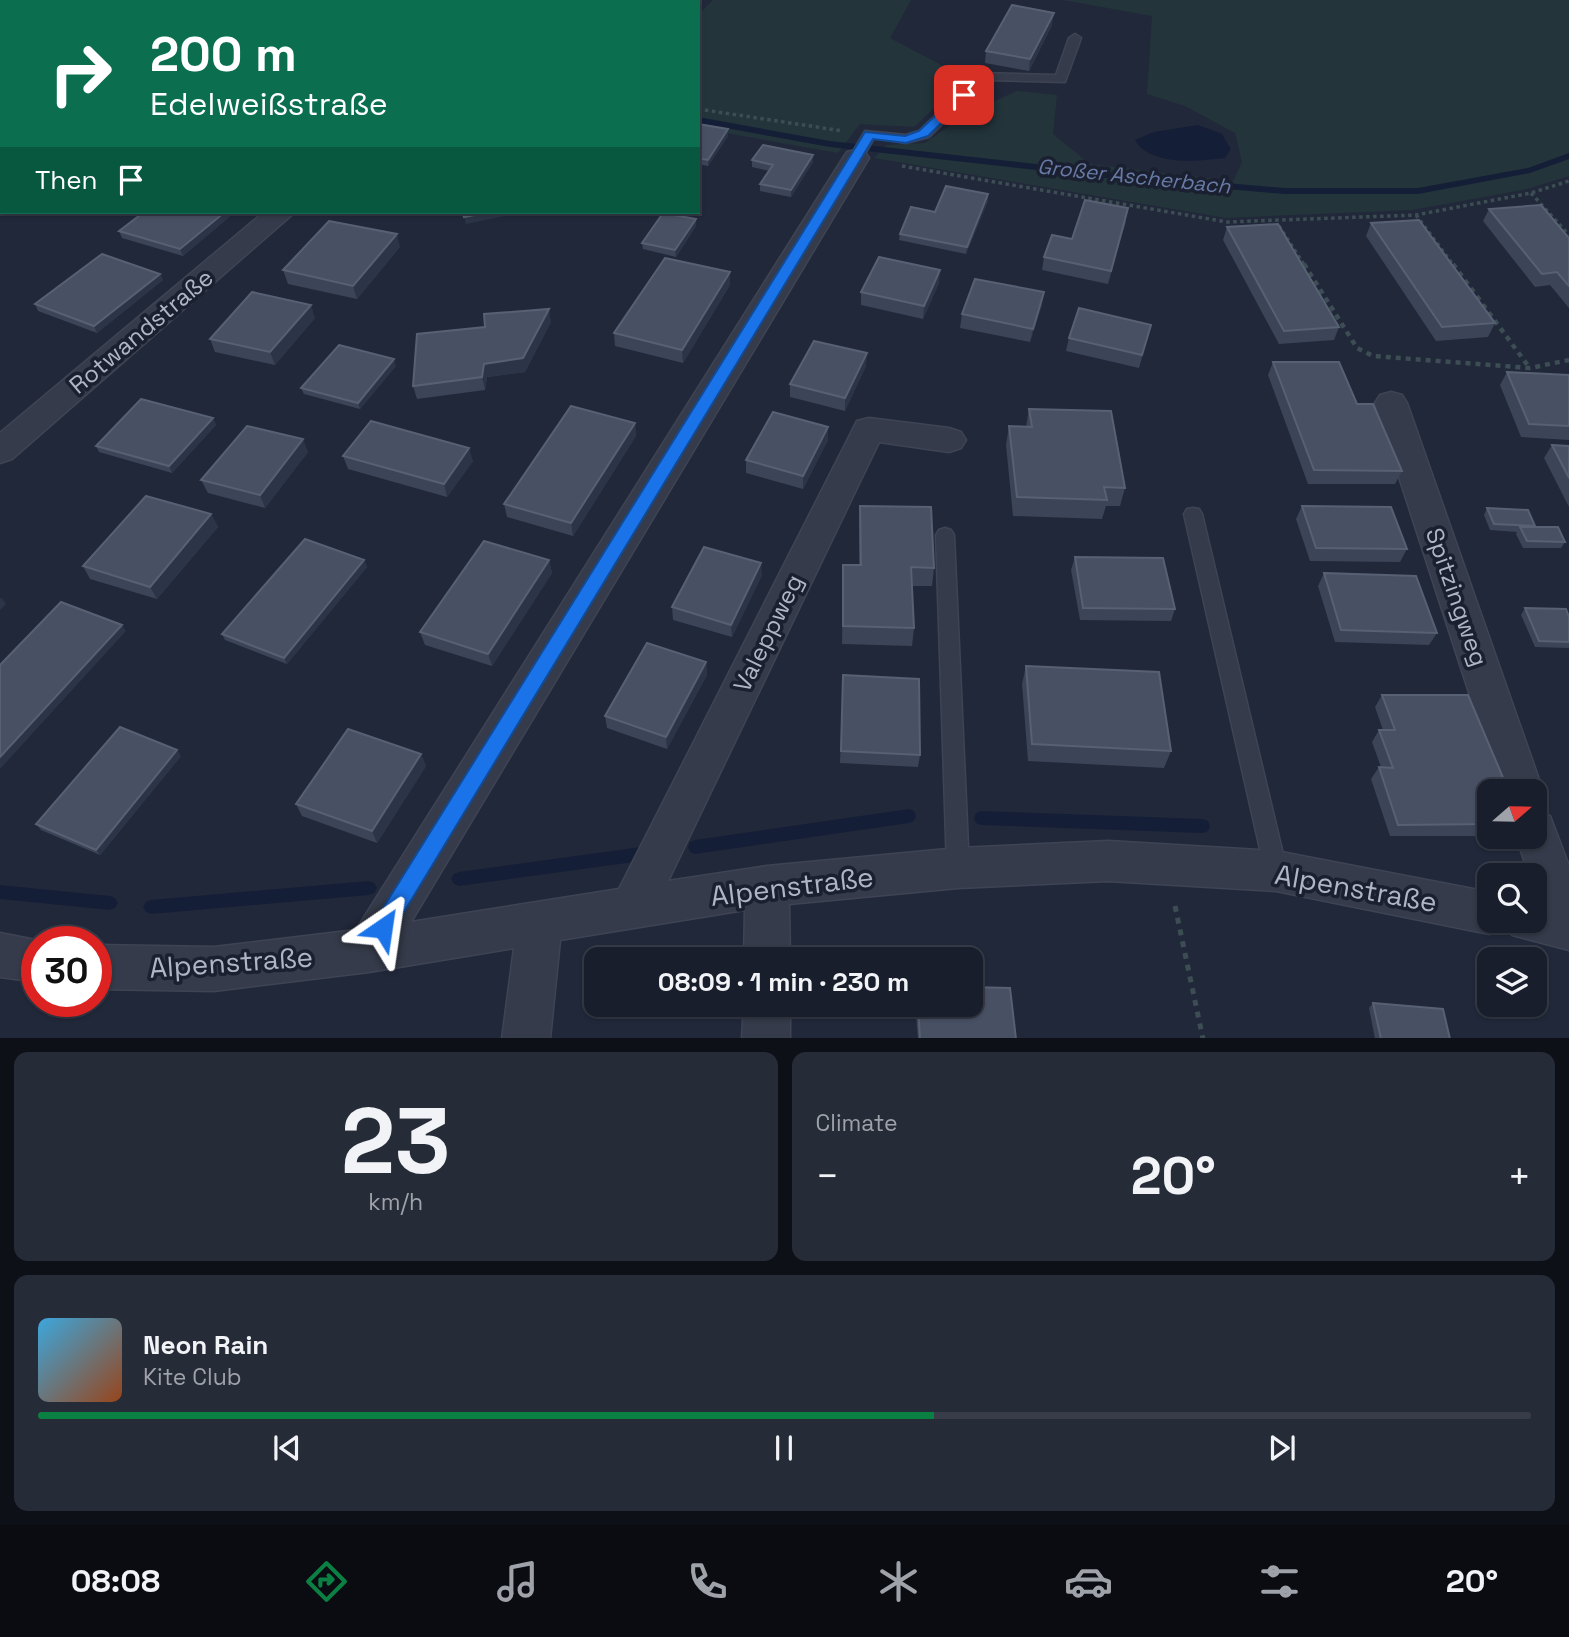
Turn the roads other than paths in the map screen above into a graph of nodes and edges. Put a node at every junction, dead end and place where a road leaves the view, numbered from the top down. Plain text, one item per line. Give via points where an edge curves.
1 (1075, 38) dead end
2 (863, 146) joint
3 (279, 214) edge
4 (1391, 403) dead end
5 (949, 440) dead end
6 (0, 451) edge
7 (1193, 514) dead end
8 (945, 535) dead end
9 (1518, 779) edge
10 (1542, 849) edge
11 (958, 868) junction
12 (1276, 871) junction
13 (767, 886) junction
14 (632, 908) junction
15 (1477, 911) edge
16 (539, 924) junction
17 (1547, 924) edge
18 (1569, 928) edge
19 (767, 947) edge
20 (369, 950) junction
21 (0, 955) edge
22 (21, 958) edge
23 (112, 967) edge
24 (767, 1017) edge
25 (526, 1038) edge
26 (766, 1038) edge

1 - 2 lane via 1061,79 984,76 924,134
2 - 20 street
3 - 6 street, Rotwandstraße
4 - 9 street, Spitzingweg
5 - 14 street, Valeppweg via 869,429
7 - 12 lane
8 - 11 lane
10 - 18 street
11 - 12 street, Alpenstraße via 1108,861
11 - 13 street, Alpenstraße
12 - 15 street, Alpenstraße
13 - 14 street, Alpenstraße
13 - 19 street
14 - 16 street, Alpenstraße
16 - 20 street, Alpenstraße
16 - 25 street
17 - 18 street
20 - 23 street, Alpenstraße via 214,969
21 - 22 street
24 - 26 street

